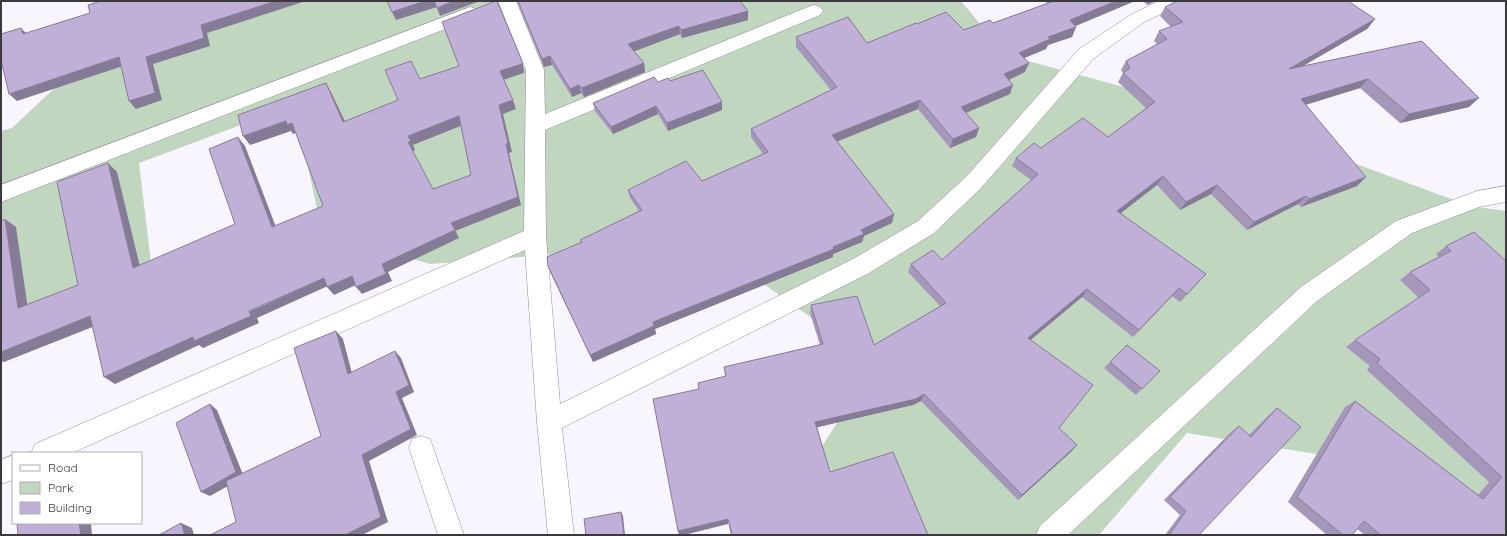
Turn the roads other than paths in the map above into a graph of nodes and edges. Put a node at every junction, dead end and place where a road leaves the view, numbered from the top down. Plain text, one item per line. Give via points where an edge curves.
1 (501, 1) edge
2 (507, 1) edge
3 (1174, 1) edge
4 (814, 11) dead end
5 (536, 126) junction
6 (1, 194) edge
7 (1506, 194) edge
8 (535, 236) junction
9 (549, 422) junction
10 (421, 448) dead end
11 (46, 452) edge
12 (12, 466) edge
13 (1, 472) edge
14 (451, 535) edge
15 (561, 535) edge
16 (1049, 535) edge

1 - 6 street
2 - 5 street via 535,70
3 - 9 street via 1138,18 1086,54 974,182 926,227 861,266
4 - 5 street
5 - 8 street
7 - 16 street via 1477,199 1404,227 1308,294
8 - 9 street
8 - 11 street
9 - 15 street
10 - 14 street
12 - 13 street

